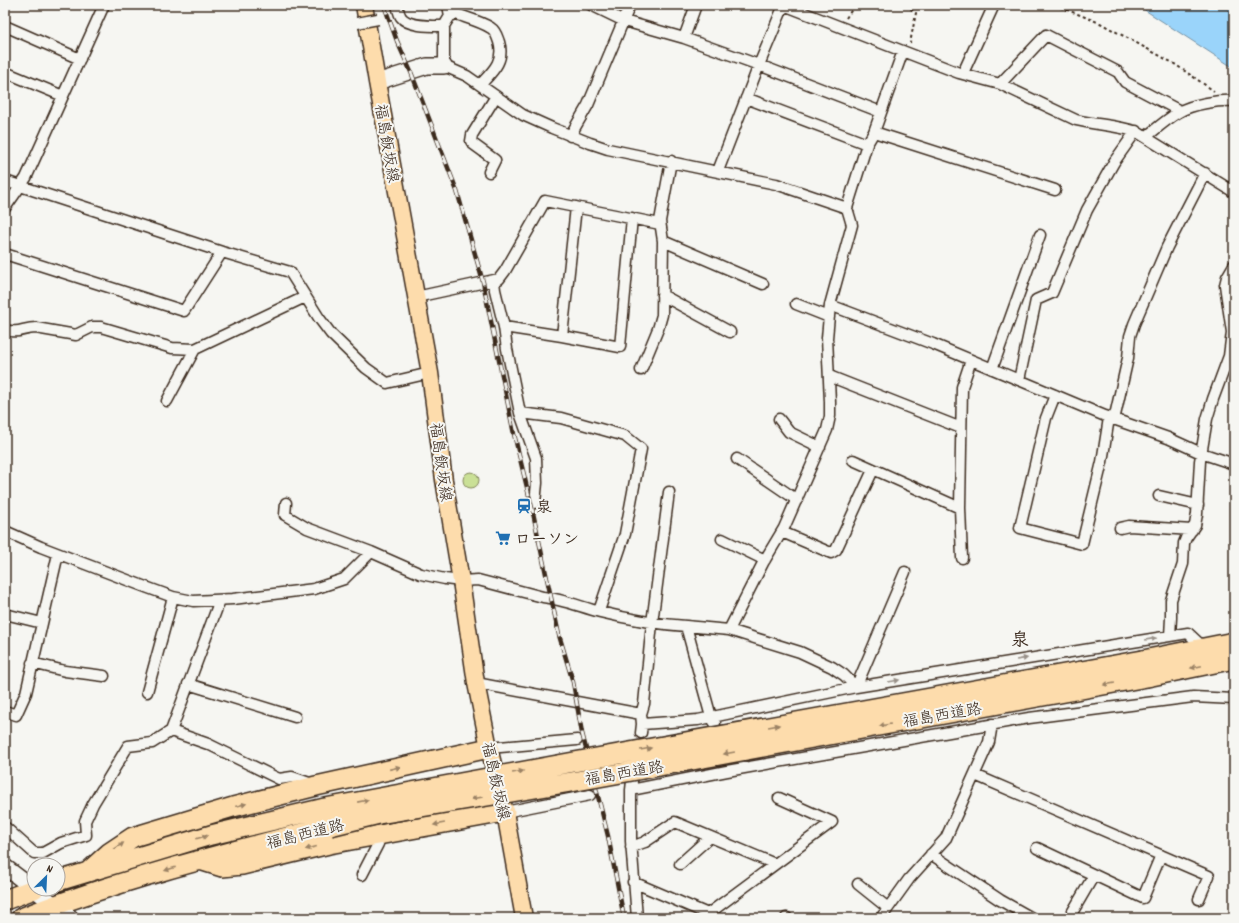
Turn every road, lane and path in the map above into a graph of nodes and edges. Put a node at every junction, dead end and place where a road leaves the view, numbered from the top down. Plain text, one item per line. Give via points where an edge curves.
1 (104, 5) edge
2 (364, 5) edge
3 (397, 5) edge
4 (448, 5) edge
5 (592, 5) edge
6 (630, 5) edge
7 (696, 5) edge
8 (784, 5) edge
9 (855, 5) edge
10 (906, 5) edge
11 (994, 5) edge
12 (1055, 5) edge
13 (450, 16) junction
14 (378, 19) dead end
15 (624, 21) junction
16 (357, 23) dead end
17 (5, 26) edge
18 (444, 26) junction
19 (839, 26) junction
20 (684, 38) junction
21 (906, 52) junction
22 (80, 59) junction
23 (759, 65) junction
24 (444, 66) junction
25 (5, 72) edge
26 (963, 73) junction
27 (377, 82) junction
28 (1000, 84) junction
29 (480, 85) junction
30 (63, 96) junction
31 (496, 96) junction
32 (746, 98) junction
33 (1231, 101) edge
34 (1180, 111) junction
35 (881, 112) junction
36 (1136, 131) junction
37 (874, 132) junction
38 (570, 136) junction
39 (1146, 137) junction
40 (867, 144) junction
41 (671, 161) junction
42 (718, 171) junction
43 (489, 172) dead end
44 (1205, 174) junction
45 (5, 181) edge
46 (21, 186) junction
47 (1055, 190) dead end
48 (1234, 192) edge
49 (576, 207) junction
50 (5, 208) edge
51 (847, 208) junction
52 (632, 218) junction
53 (660, 224) junction
54 (1040, 235) dead end
55 (663, 241) junction
56 (222, 252) junction
57 (5, 254) edge
58 (1234, 265) edge
59 (494, 281) junction
60 (763, 284) dead end
61 (662, 295) junction
62 (305, 297) junction
63 (416, 297) junction
64 (796, 304) dead end
65 (830, 305) junction
66 (829, 317) junction
67 (504, 328) junction
68 (5, 330) edge
69 (730, 332) dead end
70 (562, 336) junction
71 (195, 349) junction
72 (971, 360) junction
73 (992, 369) junction
74 (641, 370) dead end
75 (430, 373) junction
76 (829, 376) junction
77 (1018, 380) junction
78 (1055, 395) junction
79 (167, 402) dead end
80 (520, 413) junction
81 (779, 419) dead end
82 (1112, 419) junction
83 (961, 428) junction
84 (820, 447) junction
85 (1201, 453) junction
86 (737, 460) dead end
87 (853, 460) dead end
88 (1234, 464) edge
89 (873, 470) junction
90 (669, 492) dead end
91 (1159, 496) dead end
92 (797, 500) junction
93 (286, 503) dead end
94 (535, 503) dead end
95 (1198, 505) junction
96 (960, 508) junction
97 (1120, 528) dead end
98 (1192, 530) junction
99 (5, 531) edge
100 (782, 532) junction
101 (722, 539) dead end
102 (371, 552) junction
103 (58, 554) junction
104 (962, 558) dead end
105 (765, 560) junction
106 (905, 572) dead end
107 (461, 581) junction
108 (173, 597) junction
109 (220, 600) junction
110 (599, 611) junction
111 (5, 614) edge
112 (42, 623) junction
113 (652, 623) junction
114 (686, 626) junction
115 (729, 630) junction
116 (1170, 636) junction
117 (1234, 642) edge
118 (1204, 648) junction
119 (1234, 659) edge
120 (32, 663) junction
121 (1145, 669) junction
122 (104, 676) dead end
123 (476, 682) junction
124 (188, 684) junction
125 (856, 687) junction
126 (147, 692) dead end
127 (1234, 700) edge
128 (5, 711) edge
129 (641, 714) junction
130 (295, 717) dead end
131 (713, 720) junction
132 (992, 724) junction
133 (171, 731) junction
134 (577, 740) dead end
135 (489, 748) junction
136 (975, 775) junction
137 (316, 786) junction
138 (590, 795) dead end
139 (779, 798) dead end
140 (505, 812) junction
141 (5, 827) edge
142 (381, 834) junction
143 (710, 837) junction
144 (631, 847) junction
145 (1037, 848) dead end
146 (931, 854) junction
147 (1161, 855) junction
148 (198, 860) junction
149 (680, 864) dead end
150 (775, 864) junction
151 (5, 867) edge
152 (89, 871) junction
153 (362, 875) dead end
154 (1094, 875) junction
155 (66, 878) edge
156 (633, 882) junction
157 (26, 883) edge
158 (858, 884) dead end
159 (26, 892) edge
160 (44, 897) edge
161 (1198, 899) dead end
162 (5, 900) edge
163 (54, 905) junction
164 (888, 908) junction
165 (21, 918) edge
166 (71, 918) edge
167 (524, 918) edge
168 (637, 918) edge
169 (880, 918) edge
170 (1031, 918) edge
171 (1069, 918) edge

1 - 22 street
2 - 27 main road, 福島飯坂線
3 - 18 street via 405,21 425,26
4 - 13 street
5 - 15 street
6 - 15 street
7 - 20 street
8 - 19 street
8 - 23 street
9 - 19 path
10 - 21 path via 916,13
11 - 26 street
12 - 33 path via 1100,22 1173,63
13 - 18 street
13 - 29 street via 456,14 492,29 497,35 500,60
14 - 16 street, bridge
15 - 20 street
15 - 38 street via 588,105
17 - 22 street
18 - 24 street
19 - 21 street
20 - 23 street
21 - 26 street
21 - 35 street
22 - 30 street
23 - 32 street
23 - 35 street
24 - 27 street via 427,66
24 - 29 street
25 - 30 street
26 - 28 street
27 - 63 main road, 福島飯坂線
28 - 34 street via 1046,35 1118,72 1125,82
28 - 36 street via 1076,120
29 - 31 street
30 - 46 street
31 - 38 street via 523,115
31 - 43 street via 472,135 471,141 496,160
32 - 40 street
32 - 42 street
33 - 34 street via 1199,105
34 - 39 street
35 - 37 street
36 - 39 street
36 - 77 street via 1114,162 1087,210 1052,293 1036,300
37 - 40 street
37 - 47 street
38 - 41 street via 608,149
39 - 44 street
40 - 51 street
41 - 42 street
41 - 53 street
42 - 51 street via 776,184
44 - 48 street
44 - 82 street via 1166,247 1134,324
45 - 46 street
46 - 50 street
46 - 56 street
49 - 52 street
49 - 59 street via 545,201 505,271
49 - 70 street
51 - 65 street via 852,225
52 - 53 street
52 - 70 street via 620,347
53 - 55 street
54 - 73 street
55 - 60 street
55 - 61 street
56 - 57 street via 184,311
56 - 62 street via 290,272
58 - 85 street via 1227,277 1226,285 1232,332 1229,356 1207,419
59 - 63 street
59 - 67 street
61 - 69 street
61 - 74 street via 662,315
62 - 71 street
62 - 75 street via 331,334 381,379 388,383
63 - 75 main road, 福島飯坂線
64 - 66 street
65 - 66 street
65 - 72 street
66 - 76 street
67 - 70 street
67 - 80 street
68 - 71 street via 16,332 36,328 76,335 92,327 100,327 172,348
71 - 79 street
72 - 73 street
72 - 83 street via 962,387
73 - 77 street
75 - 107 main road, 福島飯坂線
76 - 83 street
76 - 84 street via 830,416
77 - 78 street
78 - 82 street
78 - 82 street via 1046,418 1020,528 1082,544
80 - 94 street via 536,458
80 - 110 street via 561,418 625,436 640,449 625,534
81 - 84 street via 789,432
82 - 85 street via 1168,438
83 - 96 street
84 - 92 street
85 - 88 street
85 - 95 street
86 - 92 street
87 - 89 street
89 - 96 street
89 - 100 street via 836,550 831,553
90 - 113 street
91 - 95 street
92 - 100 street
93 - 102 street via 284,515 307,528
95 - 98 street
96 - 104 street
97 - 98 street via 1129,526
98 - 116 street via 1186,538 1183,564 1171,600
99 - 103 street
100 - 105 street
101 - 105 street
102 - 107 street via 422,574
102 - 109 street via 344,579 314,589
103 - 108 street
103 - 112 street
105 - 115 street
106 - 125 street
107 - 110 street via 478,580
107 - 123 main road, 福島飯坂線
108 - 109 street via 193,601
108 - 126 street
109 - 124 street
110 - 113 street
111 - 112 street
112 - 120 street
113 - 114 street
113 - 129 street
114 - 115 street
114 - 131 street
115 - 125 street via 807,655 832,667
116 - 118 street via 1188,633
125 -> 116 street
117 - 118 highway, 福島西道路
118 - 121 highway, 福島西道路
119 -> 121 highway, 福島西道路
120 - 122 street via 65,671
120 - 128 street via 26,692 16,715
121 -> 148 highway, 福島西道路, bridge via 577,781 380,814
152 -> 121 highway, 福島西道路, bridge via 211,835 325,808 574,762
123 - 129 street
123 - 135 main road, 福島飯坂線
124 - 130 street
124 - 133 street
125 - 131 street
127 - 132 street via 1193,698
129 - 131 street via 642,729
132 - 136 street via 990,742
132 - 144 street via 632,786
133 - 137 street via 208,744 279,780 292,777
133 - 141 street via 152,744 128,746 92,804 85,821 86,835 61,843 43,853 34,853
134 - 135 street
137 -> 135 highway
135 - 140 main road, 福島飯坂線
136 - 146 street via 946,838
136 - 147 street
152 -> 137 highway via 109,852 133,837 233,807
138 - 140 street
139 - 150 street via 832,822
140 -> 142 highway
140 - 167 main road, 福島飯坂線
142 -> 148 highway via 242,865 222,867
142 - 153 street
143 - 144 street via 675,822 645,842
143 - 149 street
143 - 150 street
144 - 156 street
145 - 154 street
146 - 164 street
146 - 170 street
147 - 154 street via 1143,898
147 - 161 street via 1209,876
148 -> 163 highway, 福島西道路
150 - 156 street via 708,914
151 - 157 street
152 - 155 highway, 福島西道路
154 - 171 street
156 - 168 street
158 - 164 street
159 - 162 highway
160 - 163 street
163 - 165 highway, 福島西道路
163 - 166 street
164 - 169 street

